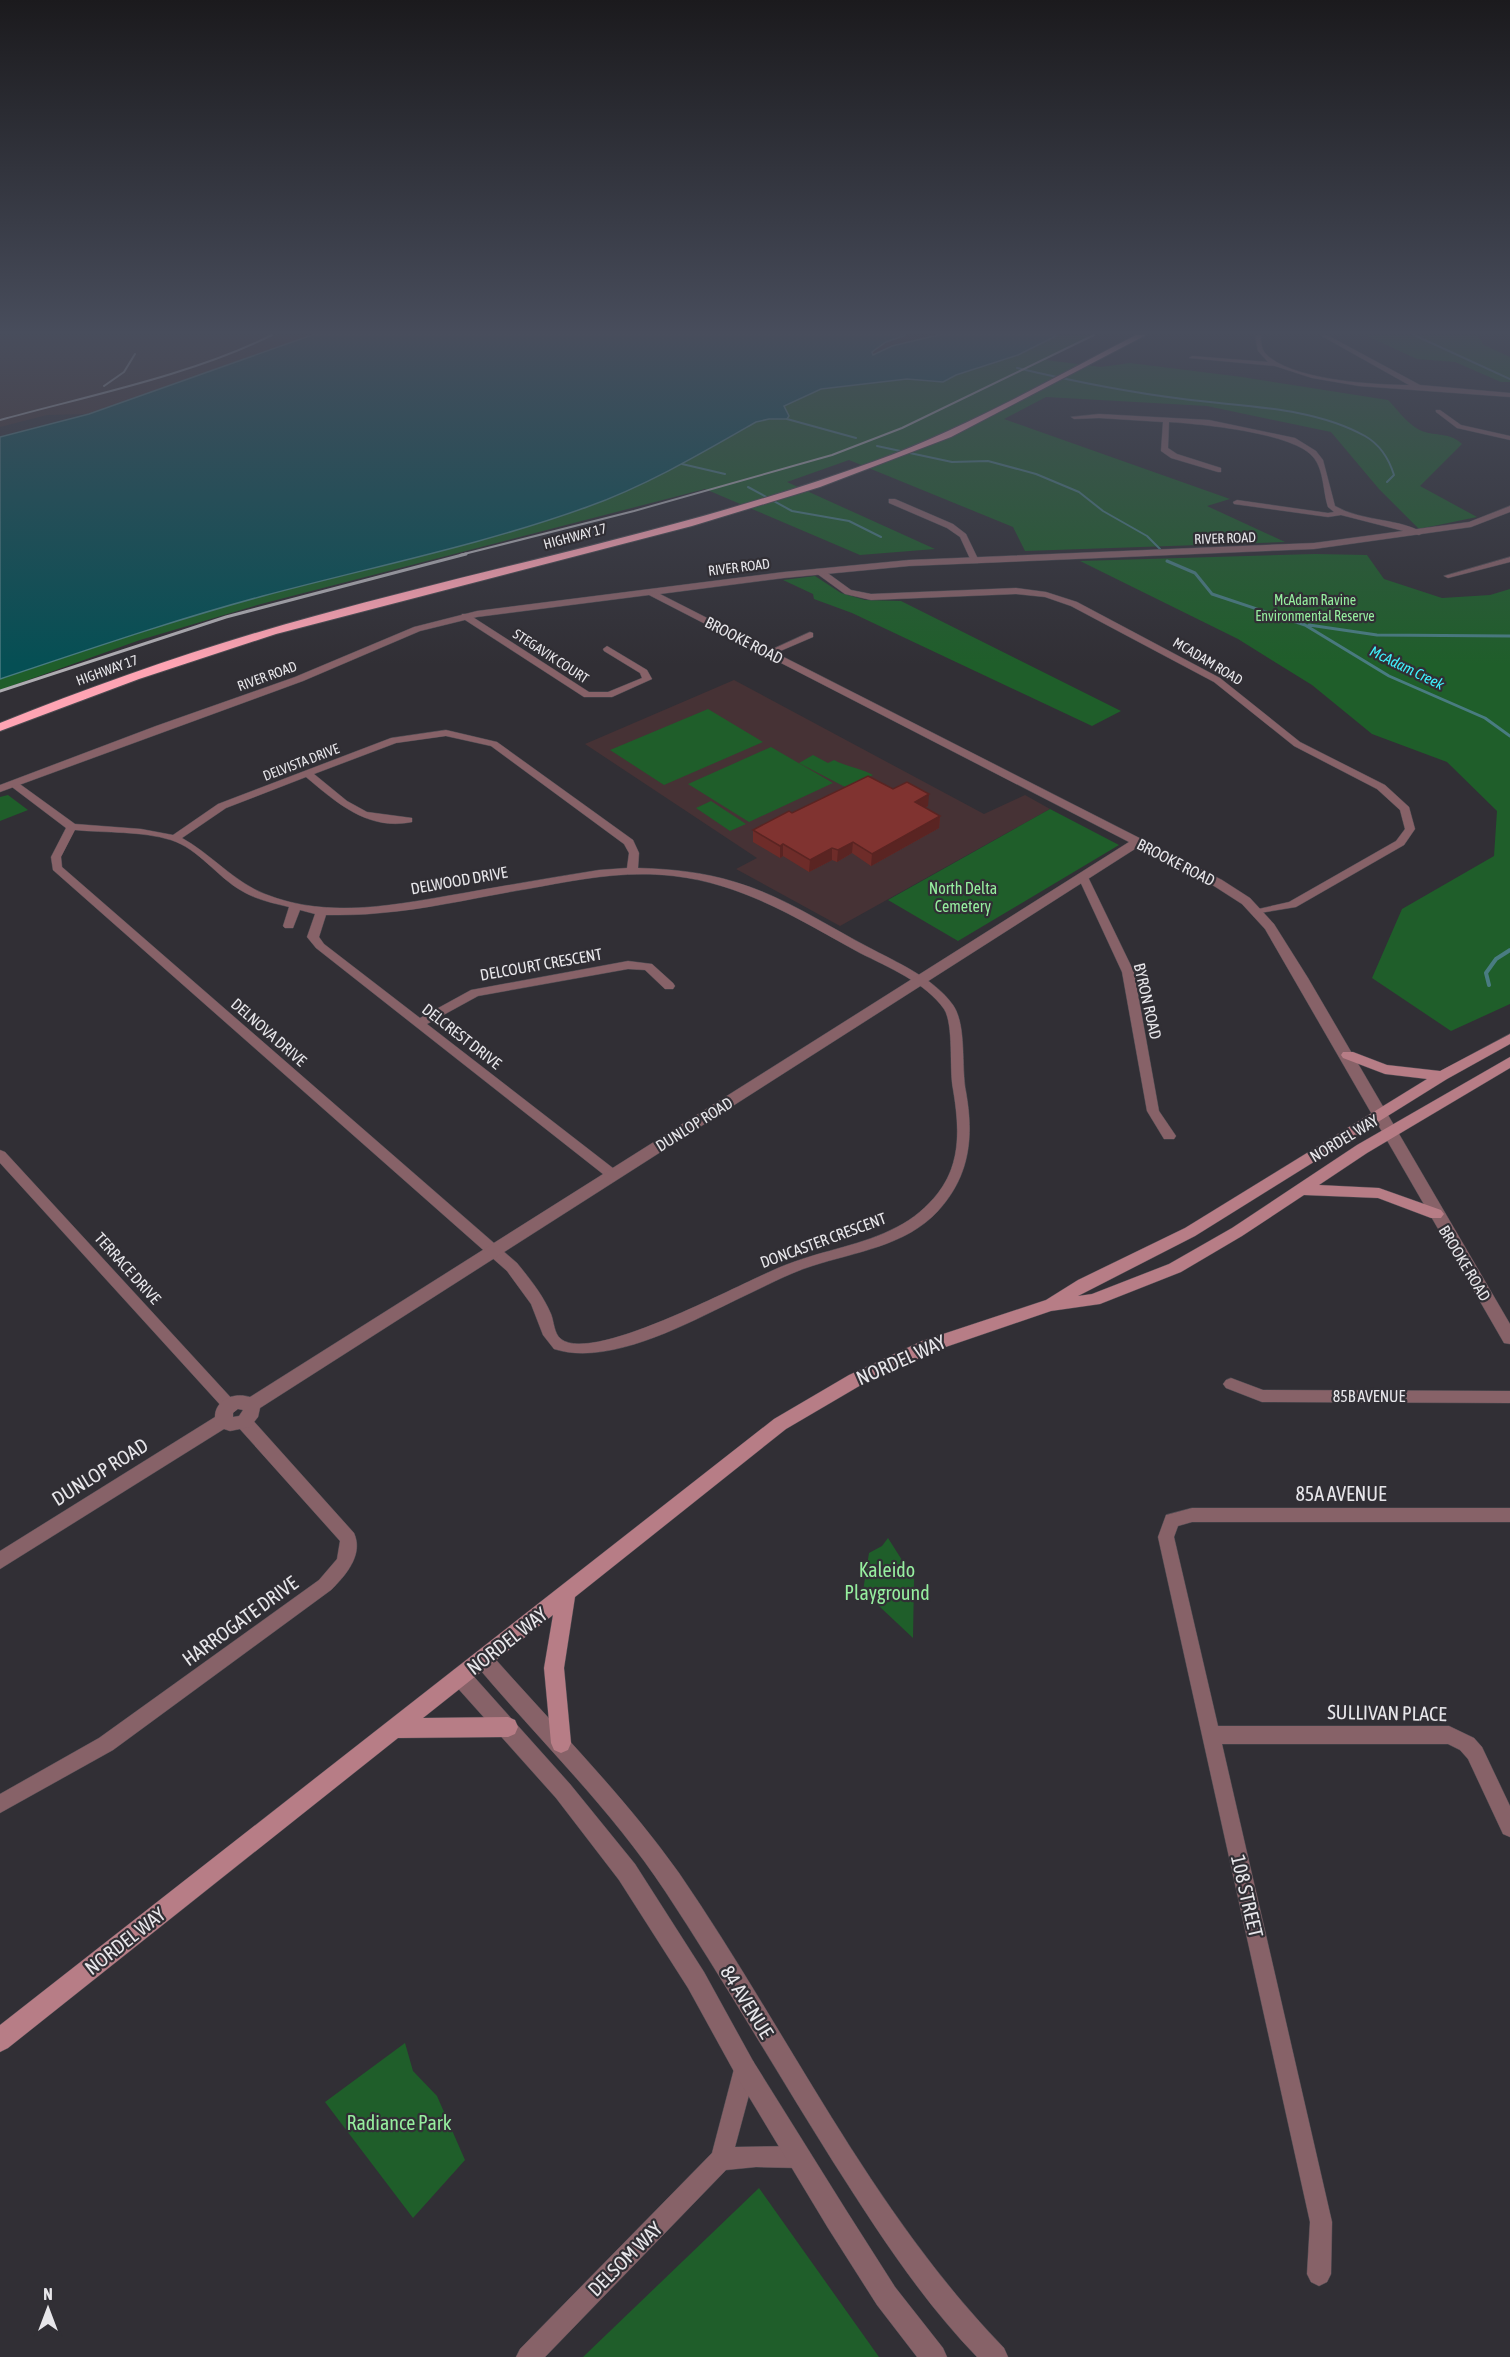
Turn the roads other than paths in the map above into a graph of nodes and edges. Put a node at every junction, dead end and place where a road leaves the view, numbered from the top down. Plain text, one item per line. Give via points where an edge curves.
1 (904, 445) edge
2 (924, 445) edge
3 (1164, 445) edge
4 (1303, 445) edge
5 (1218, 471) dead end
6 (764, 497) junction
7 (892, 501) dead end
8 (1237, 502) dead end
9 (1510, 509) edge
10 (1341, 513) junction
11 (1419, 533) junction
12 (1510, 559) edge
13 (975, 561) junction
14 (819, 571) junction
15 (1448, 576) dead end
16 (650, 592) junction
17 (465, 616) junction
18 (810, 635) dead end
19 (607, 649) dead end
20 (768, 653) junction
21 (0, 717) edge
22 (451, 721) dead end
23 (0, 727) edge
24 (446, 733) junction
25 (308, 774) junction
26 (14, 783) junction
27 (0, 789) edge
28 (408, 820) dead end
29 (72, 826) junction
30 (175, 838) junction
31 (1138, 842) junction
32 (632, 870) junction
33 (1083, 877) junction
34 (295, 907) junction
35 (321, 912) junction
36 (1258, 912) junction
37 (289, 926) dead end
38 (918, 982) junction
39 (669, 986) dead end
40 (419, 1023) junction
41 (1510, 1038) edge
42 (1348, 1055) junction
43 (1510, 1062) edge
44 (1442, 1076) junction
45 (1382, 1114) junction
46 (1392, 1133) junction
47 (1169, 1136) dead end
48 (0, 1155) edge
49 (6, 1172) edge
50 (613, 1175) junction
51 (1300, 1189) junction
52 (1436, 1214) junction
53 (494, 1251) junction
54 (1051, 1305) junction
55 (1510, 1338) edge
56 (1231, 1384) dead end
57 (1510, 1397) edge
58 (251, 1405) junction
59 (227, 1412) junction
60 (244, 1422) junction
61 (1510, 1515) edge
62 (1172, 1520) joint
63 (0, 1561) edge
64 (566, 1594) junction
65 (483, 1659) junction
66 (461, 1677) junction
67 (508, 1727) junction
68 (393, 1728) junction
69 (1211, 1735) junction
70 (561, 1743) junction
71 (0, 1804) edge
72 (1510, 1827) edge
73 (0, 2040) edge
74 (746, 2069) junction
75 (798, 2157) junction
76 (721, 2159) junction
77 (1319, 2274) dead end
78 (528, 2357) edge
79 (934, 2357) edge
80 (995, 2357) edge

1 - 6 highway, HIGHWAY 17
2 - 6 highway, HIGHWAY 17 via 780,496
3 - 5 street via 1174,456
4 - 10 street via 1322,461 1329,500
6 - 21 highway, HIGHWAY 17 via 246,631
6 - 23 highway, HIGHWAY 17 via 296,625 172,663
7 - 13 street via 950,526 963,536
8 - 10 street
9 - 11 street, RIVER ROAD via 1472,524
10 - 11 street
11 - 13 street, RIVER ROAD via 1254,551
12 - 15 street
13 - 14 street, RIVER ROAD
14 - 16 street, RIVER ROAD
14 - 36 street, MCADAM ROAD via 848,592 871,597 1016,591 1074,604 1225,685 1297,744 1381,787 1405,808 1410,828 1400,843 1292,905
16 - 17 street, RIVER ROAD
16 - 20 street, BROOKE ROAD
17 - 19 street, STEGAVIK COURT via 587,695 609,695 646,679 644,672
17 - 26 street, RIVER ROAD via 411,631 299,680
18 - 20 street
20 - 31 street, BROOKE ROAD
22 - 24 street
24 - 25 street, DELVISTA DRIVE via 394,740
24 - 32 street, DELVISTA DRIVE via 494,744 629,842 634,853
25 - 28 street via 358,814
25 - 30 street, DELVISTA DRIVE via 222,806
26 - 27 street, RIVER ROAD
26 - 29 street
29 - 30 street, DELWOOD DRIVE
29 - 53 street, DELNOVA DRIVE via 56,857 57,868
30 - 34 street, DELWOOD DRIVE via 244,888
31 - 33 street, DUNLOP ROAD
31 - 36 street, BROOKE ROAD via 1227,888
32 - 35 street, DELWOOD DRIVE via 380,910
32 - 38 street, DELWOOD DRIVE via 689,873 763,894
33 - 38 street, DUNLOP ROAD
33 - 47 street, BYRON ROAD via 1128,972 1152,1111
34 - 35 street, DELWOOD DRIVE
34 - 37 street
35 - 40 street, DELCREST DRIVE via 313,937 320,946
36 - 42 street, BROOKE ROAD
38 - 50 street, DUNLOP ROAD
38 - 53 street, DONCASTER CRESCENT via 942,999 955,1018 955,1063 966,1128 965,1150 955,1179 930,1211 904,1228 877,1241 792,1268 663,1327 583,1348 558,1345 532,1291
39 - 40 street, DELCOURT CRESCENT via 648,967 628,965 475,993
40 - 50 street, DELCREST DRIVE
41 - 44 main road, NORDEL WAY
42 - 44 main road via 1385,1069
42 - 45 street, BROOKE ROAD
43 - 46 main road, NORDEL WAY
44 - 45 main road, NORDEL WAY
45 - 46 street, BROOKE ROAD
45 - 54 main road, NORDEL WAY via 1190,1232 1084,1284
46 - 51 main road, NORDEL WAY
46 - 52 street, BROOKE ROAD
48 - 49 street, TERRACE DRIVE
49 - 59 street, TERRACE DRIVE
50 - 53 street, DUNLOP ROAD
51 - 52 main road via 1379,1193
51 - 54 main road, NORDEL WAY via 1175,1268 1094,1300
52 - 55 street, BROOKE ROAD
53 - 58 street, DUNLOP ROAD
54 - 64 main road, NORDEL WAY via 928,1346 819,1400 740,1454
56 - 57 street, 85B AVENUE via 1262,1396
58 - 59 street via 244,1401
58 - 60 street via 252,1412
59 - 60 street via 230,1424
59 - 63 street, DUNLOP ROAD
60 - 71 street, HARROGATE DRIVE via 348,1539 350,1551 345,1565 325,1585 106,1744
61 - 62 street, 85A AVENUE via 1207,1515
62 - 69 street, 108 STREET via 1166,1537
64 - 65 main road, NORDEL WAY
64 - 70 main road via 554,1668
65 - 66 main road, NORDEL WAY
65 - 70 street, 84 AVENUE
66 - 67 street, 84 AVENUE
66 - 68 main road, NORDEL WAY
67 - 68 main road
67 - 74 street, 84 AVENUE via 627,1872 696,1980
68 - 73 main road, NORDEL WAY
69 - 72 street, SULLIVAN PLACE via 1449,1735 1467,1744 1474,1753
69 - 77 street, 108 STREET via 1322,2222
70 - 80 street, 84 AVENUE via 670,1879 924,2276
74 - 75 street, 84 AVENUE
74 - 76 street
75 - 76 street
75 - 79 street, 84 AVENUE via 886,2296
76 - 78 street, DELSOM WAY

